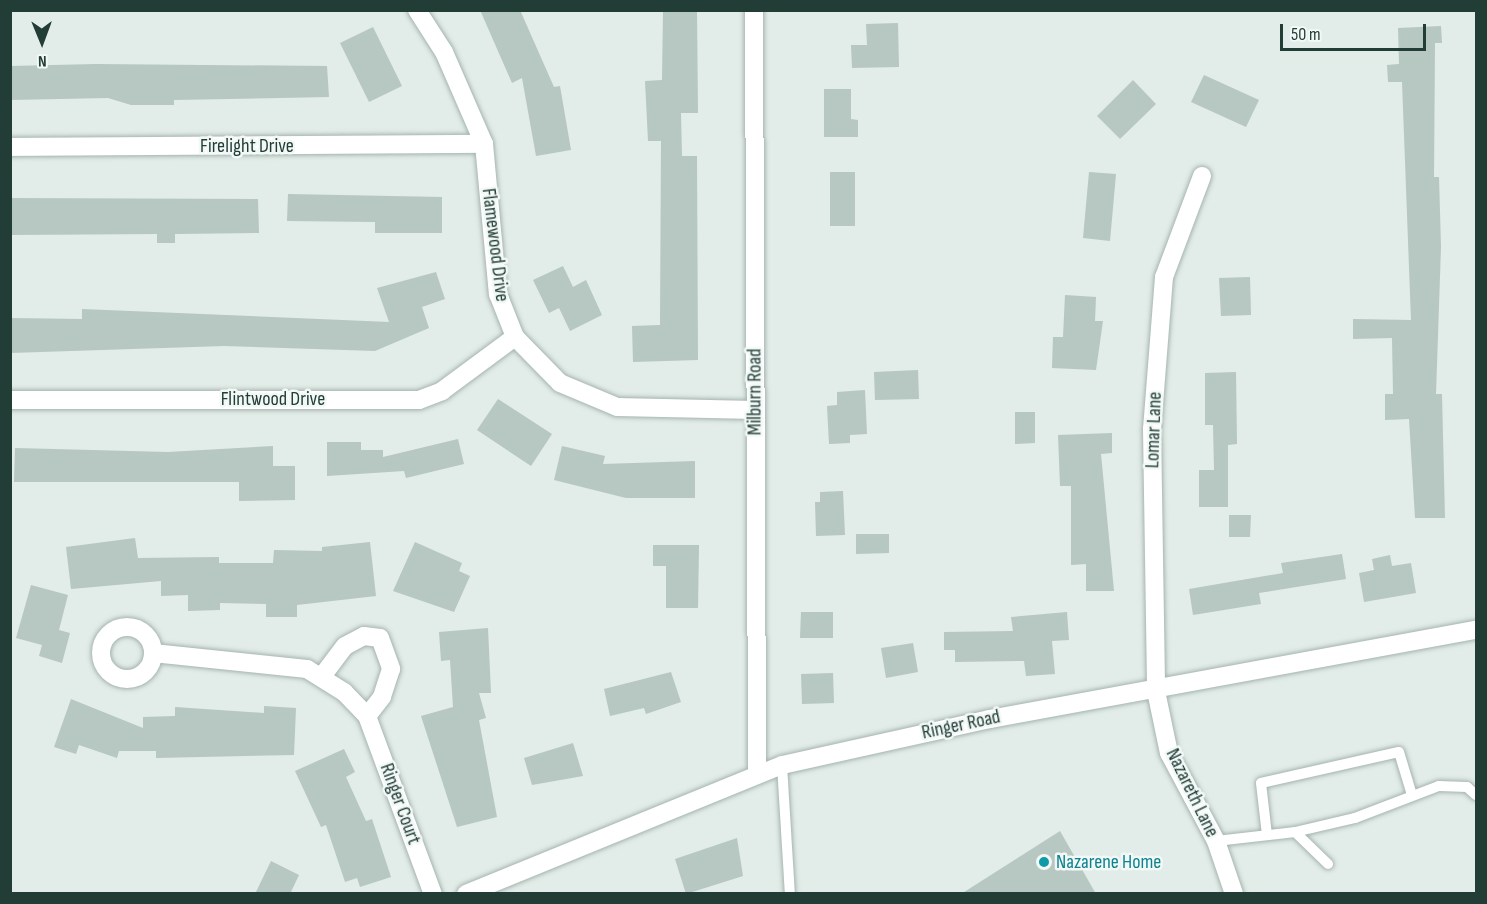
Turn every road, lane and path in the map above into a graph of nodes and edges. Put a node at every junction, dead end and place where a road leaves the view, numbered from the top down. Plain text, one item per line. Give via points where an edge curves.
1 (417, 10) edge
2 (754, 10) edge
3 (484, 144) junction
4 (10, 147) edge
5 (1202, 176) dead end
6 (515, 337) junction
7 (10, 400) edge
8 (755, 410) junction
9 (1476, 630) edge
10 (153, 653) dead end
11 (323, 675) junction
12 (1156, 691) junction
13 (367, 716) junction
14 (782, 765) junction
15 (757, 773) junction
16 (1412, 795) junction
17 (1476, 795) edge
18 (1295, 832) junction
19 (1267, 835) junction
20 (1216, 841) junction
21 (1328, 864) dead end
22 (433, 894) edge
23 (466, 894) edge
24 (790, 894) edge
25 (1234, 894) edge

1 - 3 street, Flamewood Drive via 444,52
2 - 8 street, Milburn Road
3 - 4 street, Firelight Drive
3 - 6 street, Flamewood Drive via 498,294
5 - 12 street, Lomar Lane via 1164,277 1152,429
6 - 7 street, Flintwood Drive via 442,391 420,400
6 - 8 street, Flamewood Drive via 560,383 617,407
8 - 15 street, Milburn Road
9 - 12 street, Ringer Road
10 - 11 street via 247,659
11 - 13 street, Ringer Court
11 - 13 street via 345,646 364,636 380,638 391,669 382,697
12 - 14 street, Ringer Road
12 - 20 street, Nazareth Lane via 1168,753
13 - 22 street, Ringer Court
14 - 15 street, Ringer Road
14 - 24 lane
15 - 23 street, Ringer Road
16 - 17 lane via 1454,784
16 - 18 lane via 1355,818
16 - 19 lane via 1399,752 1261,783
18 - 19 lane
18 - 21 lane
19 - 20 lane
20 - 25 street, Nazareth Lane

